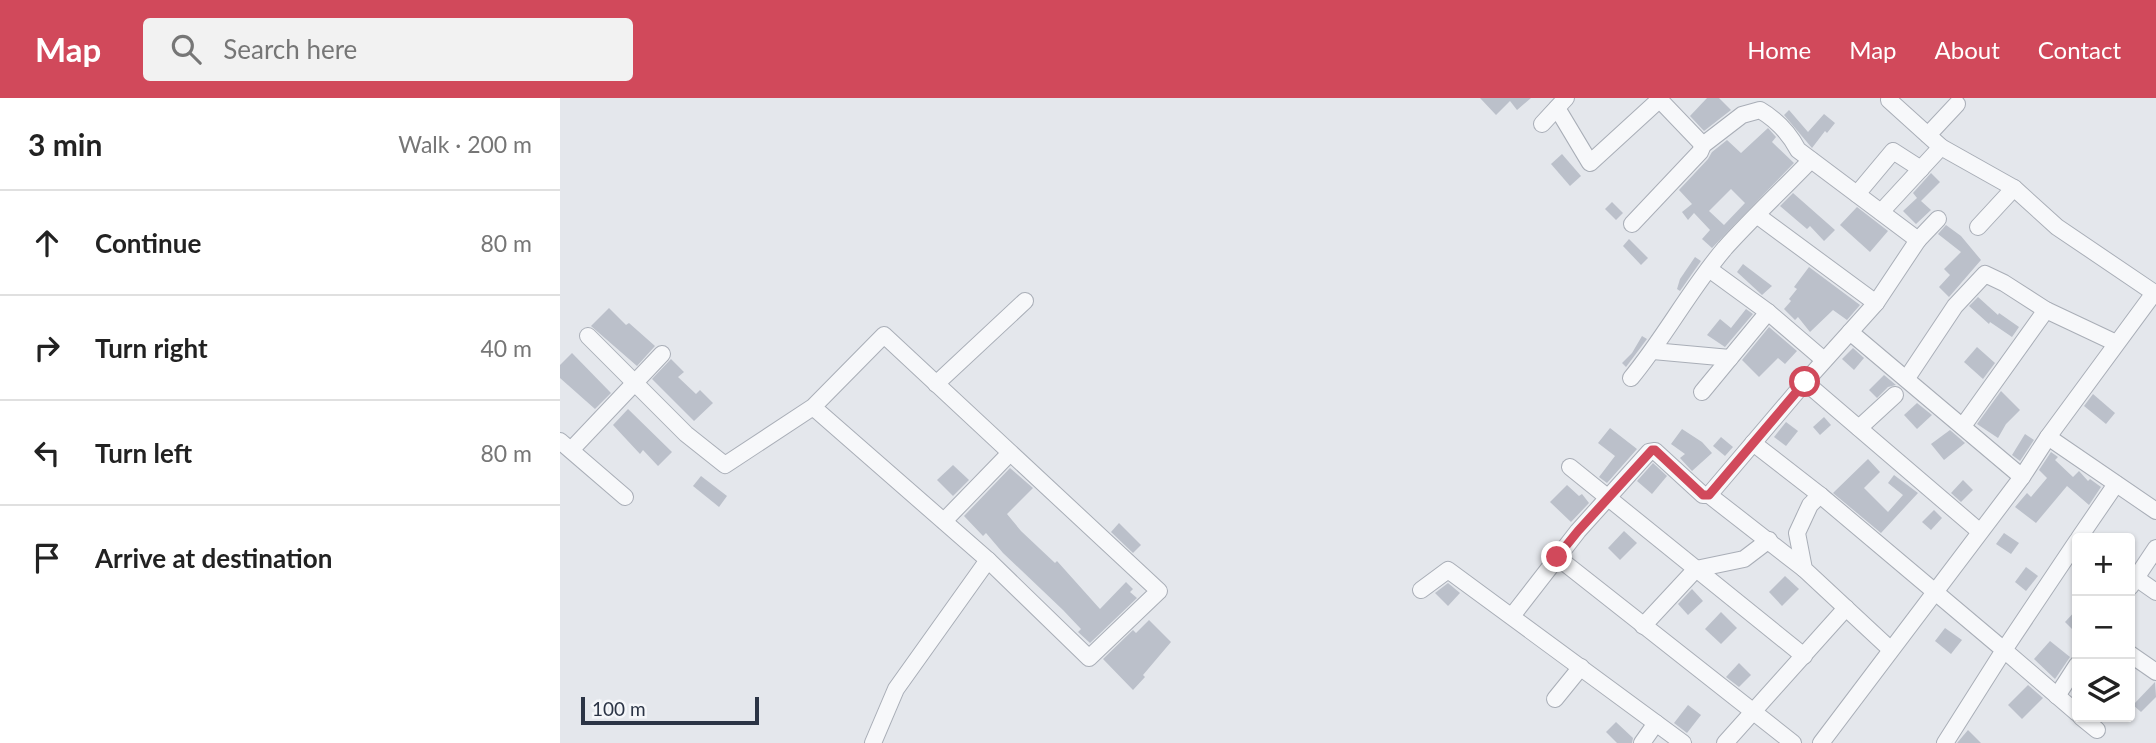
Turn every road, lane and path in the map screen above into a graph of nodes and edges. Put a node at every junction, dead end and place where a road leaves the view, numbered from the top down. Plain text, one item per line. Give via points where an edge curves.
1 (1660, 98) edge
2 (1889, 100) dead end
3 (1562, 103) edge
4 (1957, 104) dead end
5 (1542, 124) dead end
6 (1928, 135) junction
7 (1703, 145) junction
8 (1941, 147) junction
9 (1811, 160) junction
10 (1921, 169) junction
11 (2014, 188) junction
12 (1857, 194) junction
13 (1881, 212) junction
14 (1758, 216) junction
15 (1938, 219) dead end
16 (1632, 224) dead end
17 (1978, 227) dead end
18 (1918, 240) junction
19 (1709, 269) junction
20 (2155, 294) edge
21 (1025, 300) dead end
22 (1876, 303) junction
23 (2046, 310) junction
24 (1768, 312) junction
25 (1850, 332) junction
26 (587, 336) dead end
27 (2116, 343) junction
28 (1653, 351) junction
29 (662, 354) dead end
30 (1730, 358) junction
31 (1824, 360) junction
32 (1631, 378) dead end
33 (1908, 378) junction
34 (1805, 382) junction
35 (634, 384) junction
36 (936, 384) junction
37 (1702, 392) dead end
38 (1895, 395) dead end
39 (813, 407) junction
40 (1963, 426) junction
41 (1859, 428) junction
42 (2048, 437) junction
43 (1753, 443) junction
44 (565, 446) edge
45 (1010, 453) junction
46 (1570, 467) dead end
47 (2022, 477) junction
48 (2116, 484) junction
49 (1709, 495) junction
50 (1820, 495) junction
51 (625, 496) dead end
52 (1608, 498) junction
53 (2156, 511) edge
54 (944, 522) junction
55 (1979, 531) junction
56 (2083, 533) edge
57 (1769, 540) junction
58 (2156, 548) edge
59 (2072, 549) edge
60 (1557, 557) junction
61 (988, 560) junction
62 (1696, 569) junction
63 (1804, 569) junction
64 (2135, 580) edge
65 (2135, 584) edge
66 (1420, 590) dead end
67 (1934, 592) junction
68 (2156, 592) edge
69 (1846, 608) junction
70 (1512, 616) junction
71 (1643, 626) junction
72 (1890, 649) junction
73 (2004, 650) junction
74 (1804, 656) junction
75 (2135, 657) edge
76 (1581, 667) junction
77 (2156, 672) edge
78 (2072, 674) edge
79 (2057, 696) junction
80 (1555, 699) dead end
81 (2072, 709) edge
82 (1753, 713) junction
83 (2087, 722) edge
84 (1656, 723) junction
85 (2097, 730) dead end
86 (873, 743) edge
87 (1642, 743) edge
88 (1683, 743) edge
89 (1725, 743) edge
90 (1793, 743) edge
91 (1821, 743) edge
92 (1945, 743) edge

1 - 3 street via 1590,163
1 - 7 street
2 - 6 street
3 - 5 street
4 - 6 street
6 - 8 street
7 - 9 street via 1742,115 1760,110 1773,117
7 - 16 street
8 - 10 street
8 - 11 street
9 - 12 street
9 - 14 street
10 - 12 street via 1893,151
10 - 13 street
11 - 17 street
11 - 20 street via 2057,227
12 - 13 street
13 - 18 street
14 - 19 street
14 - 22 street
15 - 18 street
18 - 22 street
19 - 24 street
19 - 28 street
20 - 27 street
21 - 36 street
22 - 25 street
23 - 27 street
23 - 33 street via 1985,274 1955,306
23 - 40 street
24 - 30 street
24 - 31 street
25 - 31 street
25 - 33 street
26 - 35 street
27 - 42 street
28 - 30 street
28 - 32 street
29 - 35 street
30 - 37 street
31 - 34 street
33 - 40 street
34 - 41 street
34 - 43 street
35 - 39 street via 726,465
35 - 44 street
36 - 39 street via 884,335
36 - 45 street
38 - 41 street
39 - 54 street
40 - 47 street
41 - 55 street
42 - 47 street
42 - 48 street
43 - 49 street
43 - 50 street
44 - 51 street
45 - 54 street
45 - 61 street via 1158,591 1089,658
46 - 52 street
47 - 55 street
48 - 53 street
48 - 56 street
49 - 52 street via 1703,495 1652,450
49 - 57 street
50 - 63 street via 1797,533
50 - 67 street
52 - 60 street
52 - 62 street
54 - 61 street
55 - 67 street
57 - 62 street via 1744,559
57 - 63 street
58 - 64 street
59 - 73 street
60 - 70 street
60 - 71 street
61 - 86 street via 896,689
62 - 71 street
62 - 74 street
63 - 69 street
65 - 68 street
66 - 70 street via 1448,570
67 - 72 street
67 - 73 street
69 - 72 street
69 - 74 street
70 - 76 street
71 - 82 street
72 - 91 street
73 - 79 street
73 - 92 street
74 - 82 street
75 - 77 street
76 - 80 street
76 - 84 street
78 - 79 street
79 - 81 street
82 - 89 street
82 - 90 street
83 - 85 street
84 - 87 street
84 - 88 street

